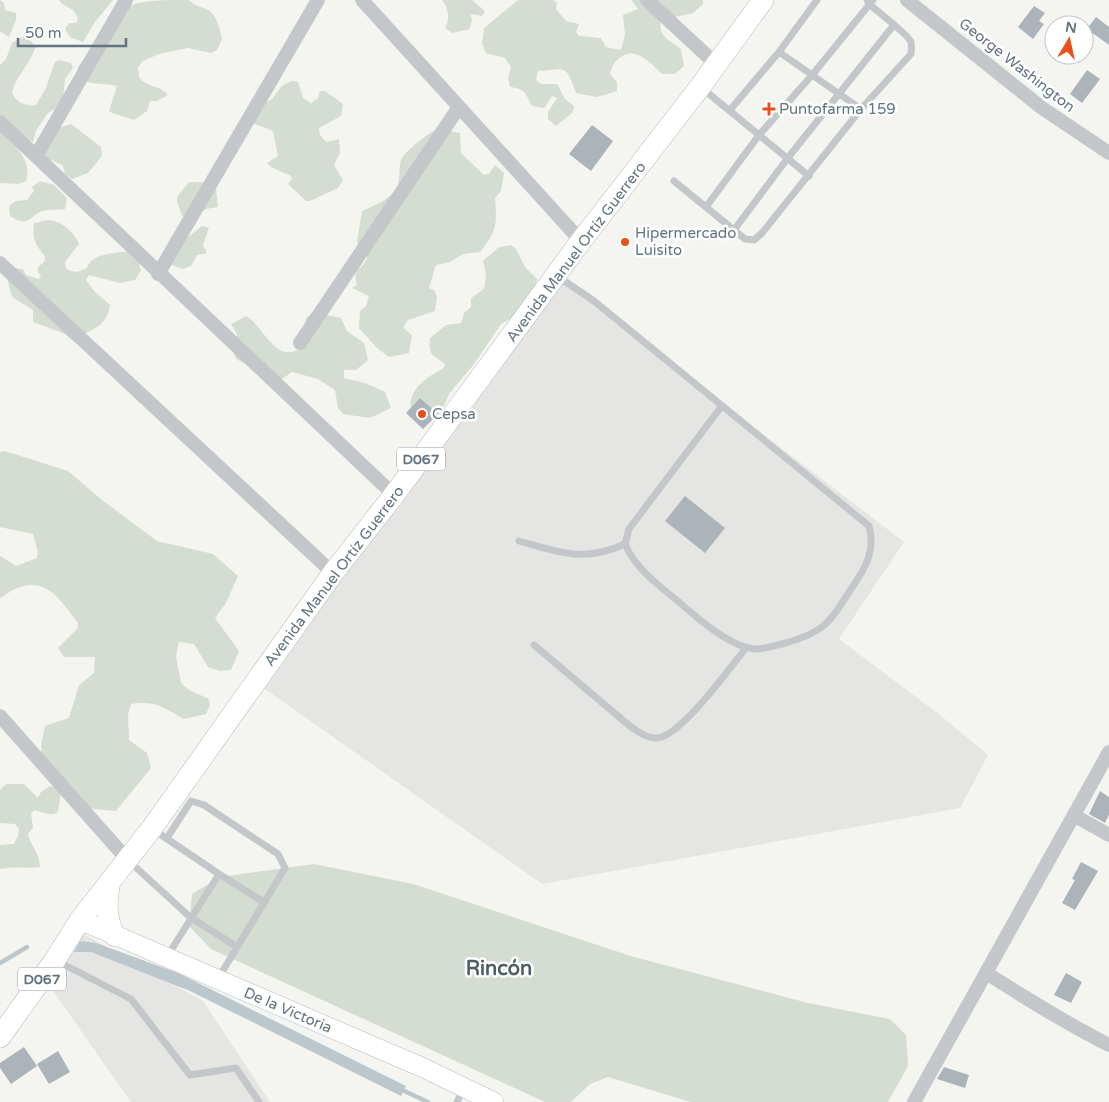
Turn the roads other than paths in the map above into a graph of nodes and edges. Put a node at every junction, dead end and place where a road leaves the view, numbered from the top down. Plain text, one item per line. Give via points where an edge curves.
1 (126, 0) edge
2 (318, 0) edge
3 (362, 0) edge
4 (647, 0) edge
5 (764, 0) edge
6 (817, 0) edge
7 (907, 0) edge
8 (870, 1) edge
9 (893, 26) junction
10 (779, 52) junction
11 (717, 65) junction
12 (813, 74) junction
13 (700, 87) junction
14 (841, 93) junction
15 (459, 107) junction
16 (861, 109) junction
17 (730, 110) junction
18 (0, 122) edge
19 (759, 135) junction
20 (1109, 153) edge
21 (36, 156) junction
22 (787, 159) junction
23 (809, 176) junction
24 (674, 181) dead end
25 (706, 207) junction
26 (734, 230) junction
27 (581, 241) junction
28 (0, 263) edge
29 (158, 274) junction
30 (557, 276) junction
31 (300, 343) dead end
32 (721, 407) junction
33 (394, 496) junction
34 (519, 541) dead end
35 (625, 544) junction
36 (333, 573) junction
37 (534, 645) dead end
38 (746, 648) junction
39 (0, 716) edge
40 (1109, 752) edge
41 (1075, 816) junction
42 (159, 833) junction
43 (1109, 835) edge
44 (126, 858) junction
45 (218, 874) junction
46 (110, 881) junction
47 (264, 902) junction
48 (190, 917) junction
49 (80, 920) junction
50 (115, 936) junction
51 (237, 947) junction
52 (166, 958) junction
53 (55, 960) junction
54 (986, 973) junction
55 (217, 980) junction
56 (0, 1037) edge
57 (1109, 1045) edge
58 (460, 1095) edge
59 (259, 1102) edge
60 (494, 1102) edge
61 (914, 1102) edge

1 - 21 street
2 - 29 street
3 - 15 street
4 - 11 street
5 - 11 main road, Avenida Manuel Ortíz Guerrero / D067
6 - 10 lane
7 - 20 street, George Washington via 1042,108
8 - 9 lane
8 - 12 lane
9 - 14 lane
9 - 16 lane via 908,36 912,44 911,54
10 - 12 lane
10 - 17 lane
11 - 13 main road, Avenida Manuel Ortíz Guerrero / D067
12 - 14 lane
12 - 19 lane
13 - 17 lane
13 - 27 main road, Avenida Manuel Ortíz Guerrero / D067
14 - 16 lane
14 - 22 lane
15 - 27 street
15 - 31 street
16 - 23 lane
17 - 19 lane
18 - 21 street
19 - 22 lane
19 - 25 lane
21 - 29 street
22 - 23 lane
22 - 26 lane
23 - 26 lane via 767,229 754,240 745,239
24 - 25 lane
25 - 26 lane
27 - 30 main road, Avenida Manuel Ortíz Guerrero / D067
28 - 36 street
29 - 33 street
30 - 32 lane via 594,302
30 - 33 main road, Avenida Manuel Ortíz Guerrero / D067
32 - 35 lane via 629,528
32 - 38 lane via 868,526 871,534 870,556 862,573 822,629 810,636 767,648
33 - 36 main road, Avenida Manuel Ortíz Guerrero / D067
34 - 35 lane via 578,556 605,553
35 - 38 lane via 629,553 661,588 715,630
36 - 42 main road, Avenida Manuel Ortíz Guerrero / D067
37 - 38 lane via 631,727 648,737 657,738 666,736 699,706
39 - 44 street
40 - 41 street
41 - 43 street
41 - 54 street
42 - 44 main road, Avenida Manuel Ortíz Guerrero / D067
42 - 45 lane
42 - 47 lane via 191,801 204,805 278,854 285,868
44 - 46 main road, Avenida Manuel Ortíz Guerrero / D067
44 - 48 lane
45 - 47 lane
45 - 48 lane
46 - 49 main road, Avenida Manuel Ortíz Guerrero / D067
46 - 50 main road via 106,910 108,925
47 - 51 lane
48 - 51 lane
48 - 52 lane
49 - 50 main road, De la Victoria
49 - 53 main road, Avenida Manuel Ortíz Guerrero / D067
50 - 52 main road, De la Victoria
51 - 55 lane
52 - 55 main road, De la Victoria
53 - 56 main road, Avenida Manuel Ortíz Guerrero / D067
53 - 59 lane via 131,999 190,1075 236,1068
54 - 57 street via 1066,1023
54 - 61 street
55 - 58 main road, De la Victoria via 426,1069
58 - 60 main road, De la Victoria

